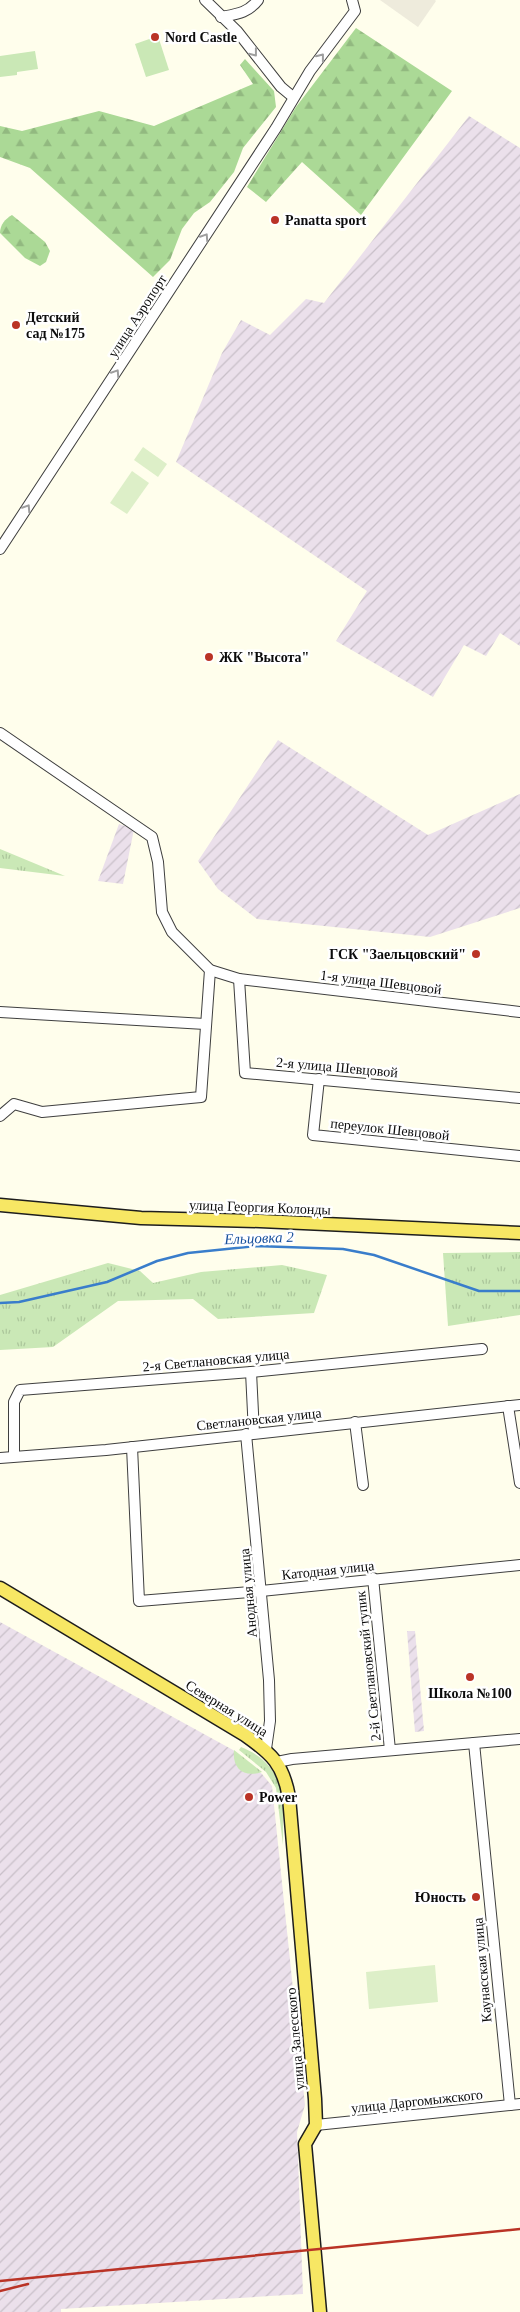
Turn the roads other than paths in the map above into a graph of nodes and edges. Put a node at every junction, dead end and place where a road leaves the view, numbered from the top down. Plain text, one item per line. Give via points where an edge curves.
1 (205, 0) edge
2 (258, 0) edge
3 (352, 0) edge
4 (221, 17) junction
5 (293, 96) junction
6 (0, 549) edge
7 (0, 733) edge
8 (210, 970) junction
9 (239, 979) junction
10 (0, 1012) edge
11 (520, 1012) edge
12 (205, 1024) junction
13 (319, 1079) junction
14 (520, 1098) edge
15 (0, 1116) edge
16 (520, 1156) edge
17 (0, 1205) edge
18 (520, 1233) edge
19 (482, 1349) dead end
20 (251, 1372) junction
21 (520, 1405) edge
22 (508, 1406) junction
23 (355, 1422) junction
24 (250, 1434) junction
25 (132, 1447) junction
26 (14, 1456) junction
27 (0, 1458) edge
28 (520, 1483) edge
29 (363, 1484) dead end
30 (520, 1565) edge
31 (373, 1578) junction
32 (0, 1588) edge
33 (262, 1591) junction
34 (520, 1739) edge
35 (474, 1743) junction
36 (266, 1749) junction
37 (390, 1750) junction
38 (277, 1762) junction
39 (515, 2105) edge
40 (316, 2125) junction
41 (320, 2312) edge

1 - 4 street
2 - 4 street via 242,14
5 -> 3 street, улица Аэропорт via 355,11
4 -> 5 street via 237,31 281,87
6 -> 5 street, улица Аэропорт via 250,168
7 - 8 street via 152,837 158,862 162,912 172,932
8 - 9 street, 1-я улица Шевцовой
8 - 12 street
9 - 11 street, 1-я улица Шевцовой
9 - 13 street, 2-я улица Шевцовой via 245,1073
10 - 12 street
12 - 15 street via 201,1097 42,1112 14,1104
13 - 14 street, 2-я улица Шевцовой
13 - 16 street, переулок Шевцовой via 313,1135
17 - 18 main road, улица Георгия Колонды via 141,1218
19 - 20 street, 2-я Светлановская улица
20 - 24 street, Анодная улица
20 - 26 street, 2-я Светлановская улица via 20,1390 14,1402
21 - 22 street, Светлановская улица
22 - 23 street, Светлановская улица
22 - 28 street
23 - 24 street, Светлановская улица
23 - 29 street
24 - 25 street, Светлановская улица
24 - 33 street, Анодная улица
25 - 26 street, Светлановская улица
25 - 33 street, Катодная улица via 140,1601
26 - 27 street, Светлановская улица
30 - 31 street, Катодная улица
31 - 33 street, Катодная улица
31 - 37 street, 2-й Светлановский тупик
32 - 36 main road, Северная улица
33 - 36 street, Анодная улица via 270,1721
34 - 35 street
35 - 37 street
35 - 39 street, Каунасская улица
36 - 38 main road, Северная улица
37 - 38 street
38 - 40 main road, улица Залесского via 285,1776 289,1797
39 - 40 street, улица Даргомыжского
40 - 41 main road, улица Залесского via 306,2144

